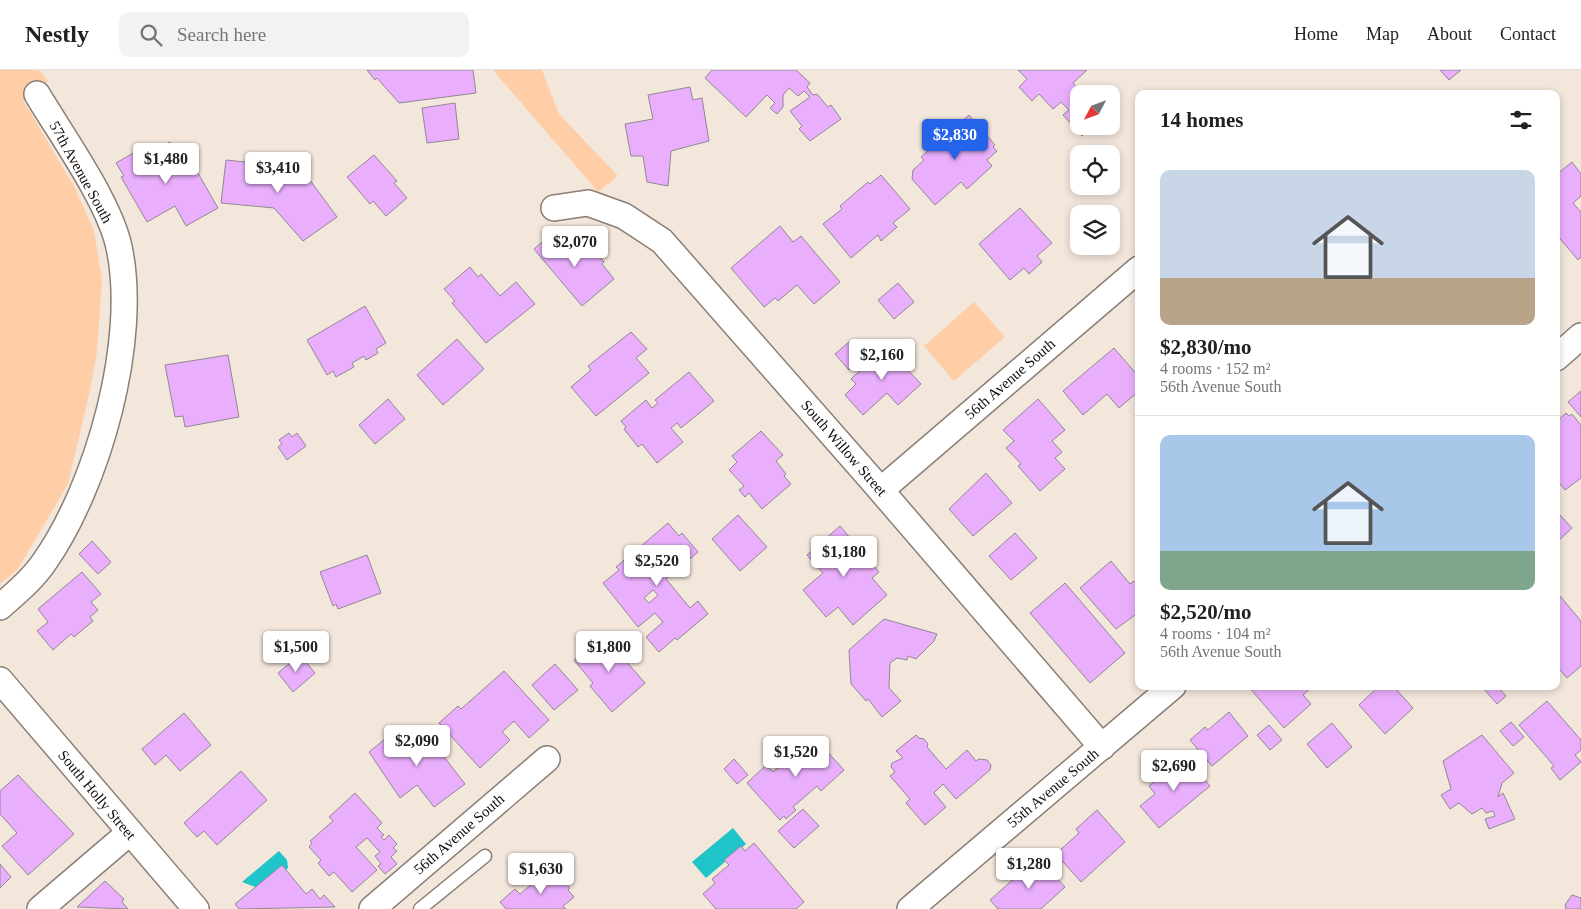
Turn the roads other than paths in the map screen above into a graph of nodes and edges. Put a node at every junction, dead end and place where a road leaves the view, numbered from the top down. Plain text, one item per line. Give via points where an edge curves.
1 (37, 94) dead end
2 (554, 208) dead end
3 (1135, 272) edge
4 (1581, 336) edge
5 (1560, 354) edge
6 (881, 490) junction
7 (0, 607) edge
8 (0, 680) edge
9 (1167, 690) edge
10 (1102, 746) junction
11 (546, 759) dead end
12 (129, 832) junction
13 (485, 856) dead end
14 (40, 909) edge
15 (196, 909) edge
16 (372, 909) edge
17 (420, 909) edge
18 (910, 909) edge

1 - 7 street, 57th Avenue South via 102,204 119,246 123,279 122,323 118,368 105,431 86,487 44,563
2 - 6 street, South Willow Street via 588,203 624,216 662,241
3 - 6 street, 56th Avenue South
4 - 5 street
6 - 10 street, South Willow Street
8 - 12 street, South Holly Street
9 - 10 street, 55th Avenue South
10 - 18 street, 55th Avenue South
11 - 16 street, 56th Avenue South
12 - 14 street
12 - 15 street, South Holly Street
13 - 17 lane

